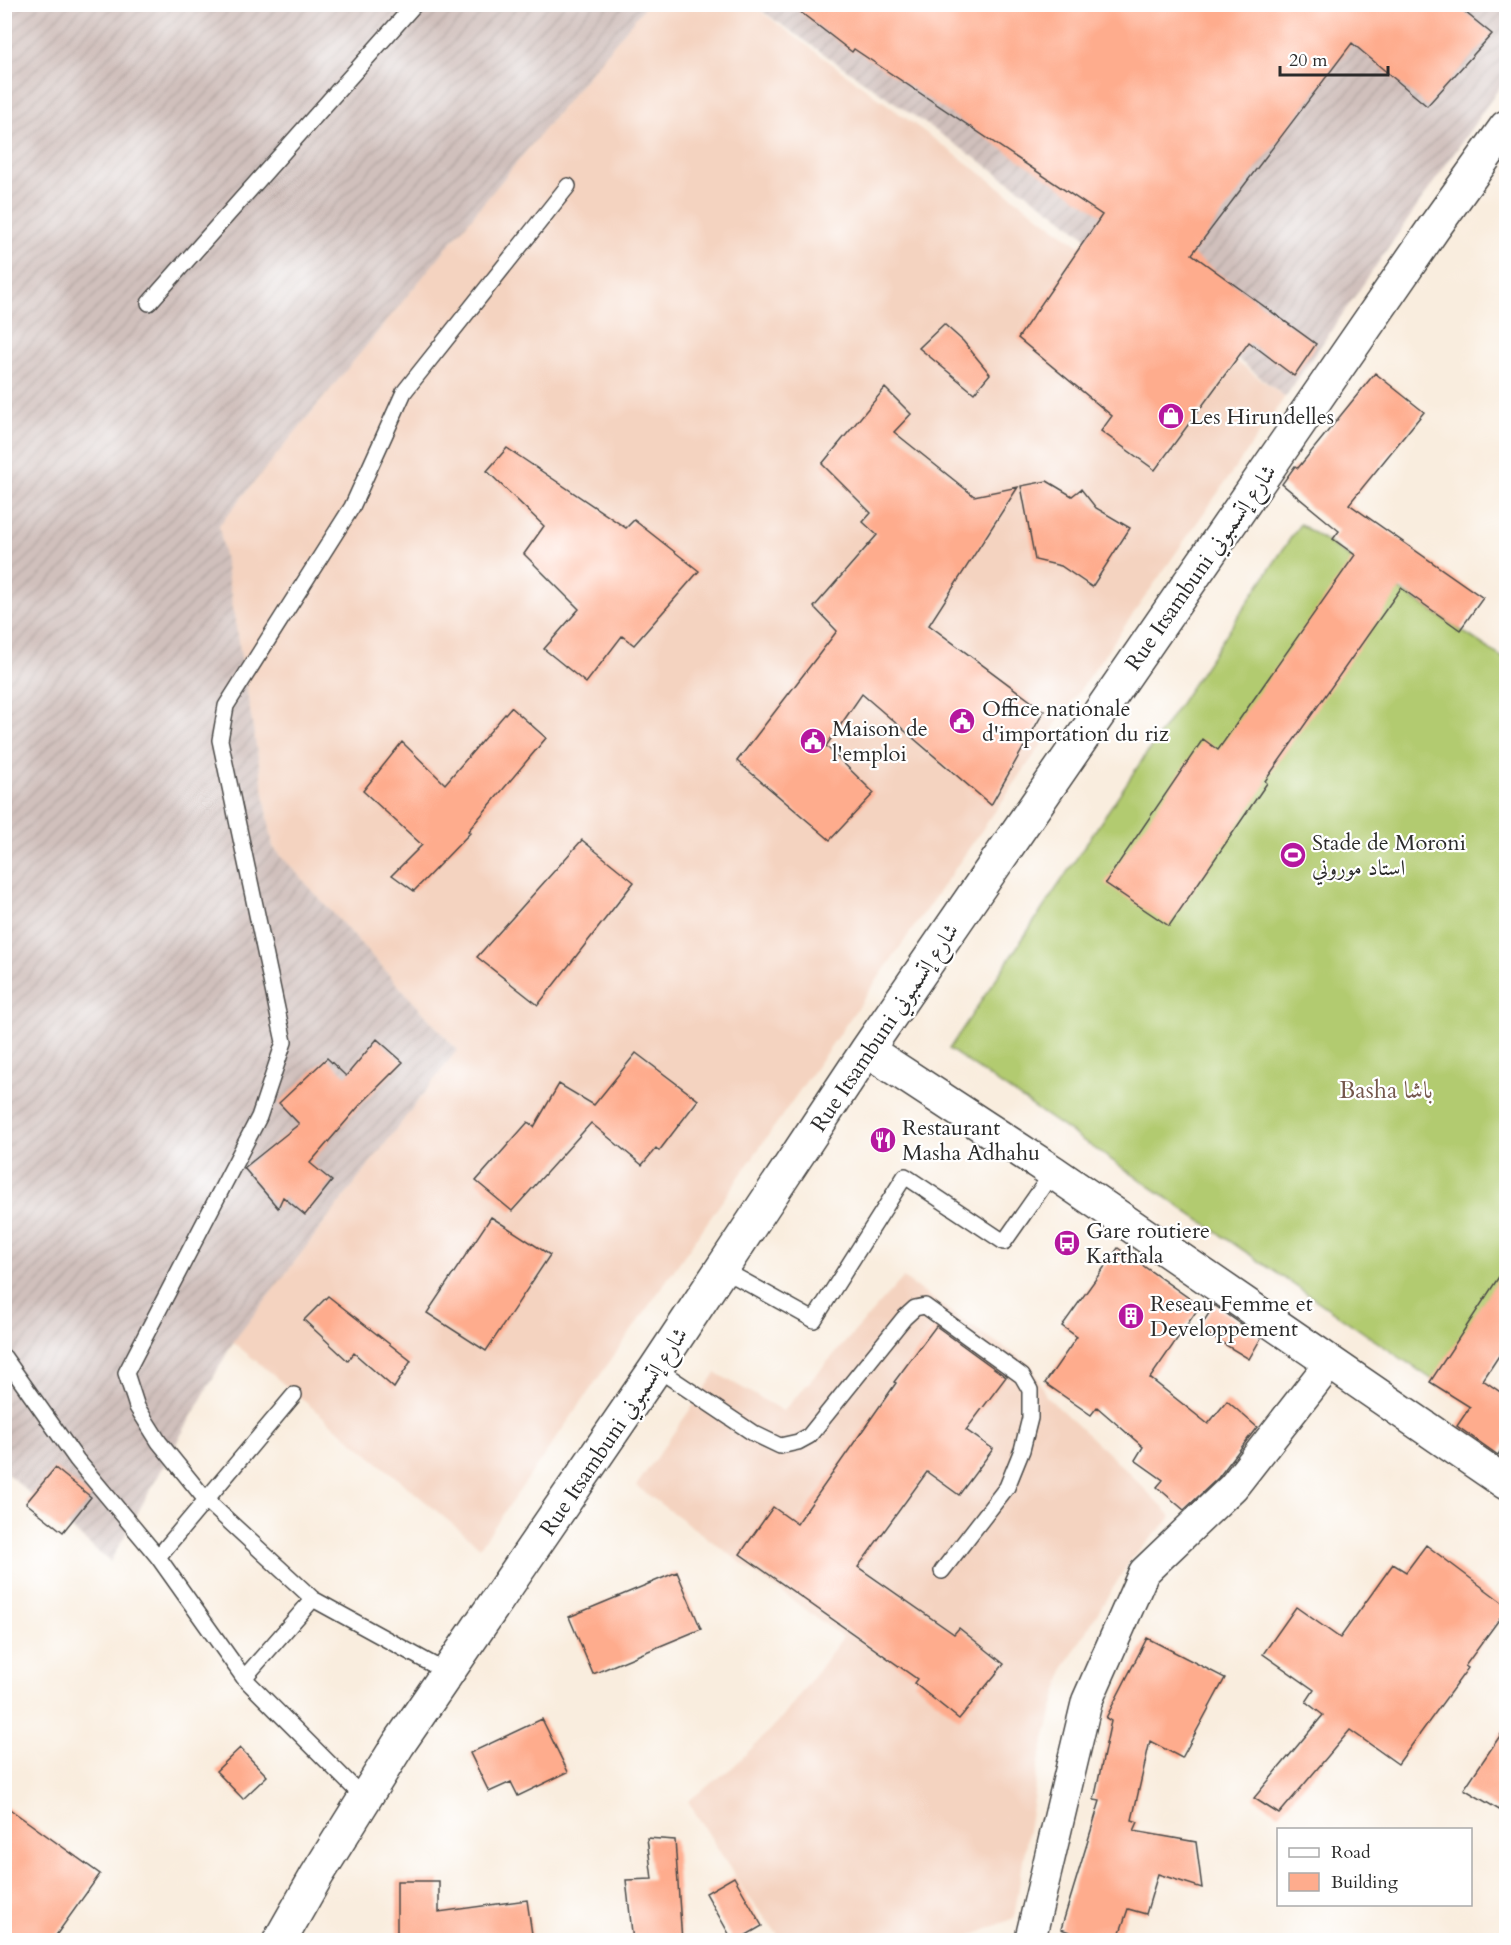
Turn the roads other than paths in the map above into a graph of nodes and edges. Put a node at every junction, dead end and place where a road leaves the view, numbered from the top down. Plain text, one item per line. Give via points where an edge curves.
1 (415, 4) edge
2 (1506, 127) edge
3 (568, 186) dead end
4 (149, 303) dead end
5 (867, 1050) junction
6 (1053, 1172) junction
7 (722, 1269) junction
8 (4, 1357) edge
9 (1330, 1363) junction
10 (656, 1368) junction
11 (294, 1395) dead end
12 (1506, 1484) edge
13 (206, 1500) junction
14 (158, 1557) junction
15 (942, 1571) dead end
16 (313, 1599) junction
17 (448, 1673) junction
18 (244, 1678) junction
19 (365, 1799) junction
20 (280, 1941) edge
21 (1030, 1941) edge

1 - 4 lane
2 - 5 main road, Rue Itsambuni شارع إتسمبوني
3 - 13 lane via 404,392 352,507 226,706 220,740 284,1042 259,1117 126,1372 137,1407 159,1442
5 - 6 main road
5 - 7 main road, Rue Itsambuni شارع إتسمبوني
6 - 7 lane via 1004,1242 905,1176 814,1320
6 - 9 main road
7 - 10 main road, Rue Itsambuni شارع إتسمبوني
8 - 14 lane via 77,1460
9 - 12 main road
9 - 21 street via 1233,1487 1144,1572 1087,1701
10 - 15 lane via 753,1433 780,1446 809,1436 915,1308 925,1306 935,1313 1022,1376 1030,1390 1030,1418 1007,1487
10 - 17 main road, Rue Itsambuni شارع إتسمبوني
11 - 13 lane
13 - 14 lane
13 - 16 lane
14 - 18 lane
16 - 17 lane
16 - 18 lane
17 - 19 main road, Rue Itsambuni شارع إتسمبوني
18 - 19 lane
19 - 20 main road, Rue Itsambuni شارع إتسمبوني

